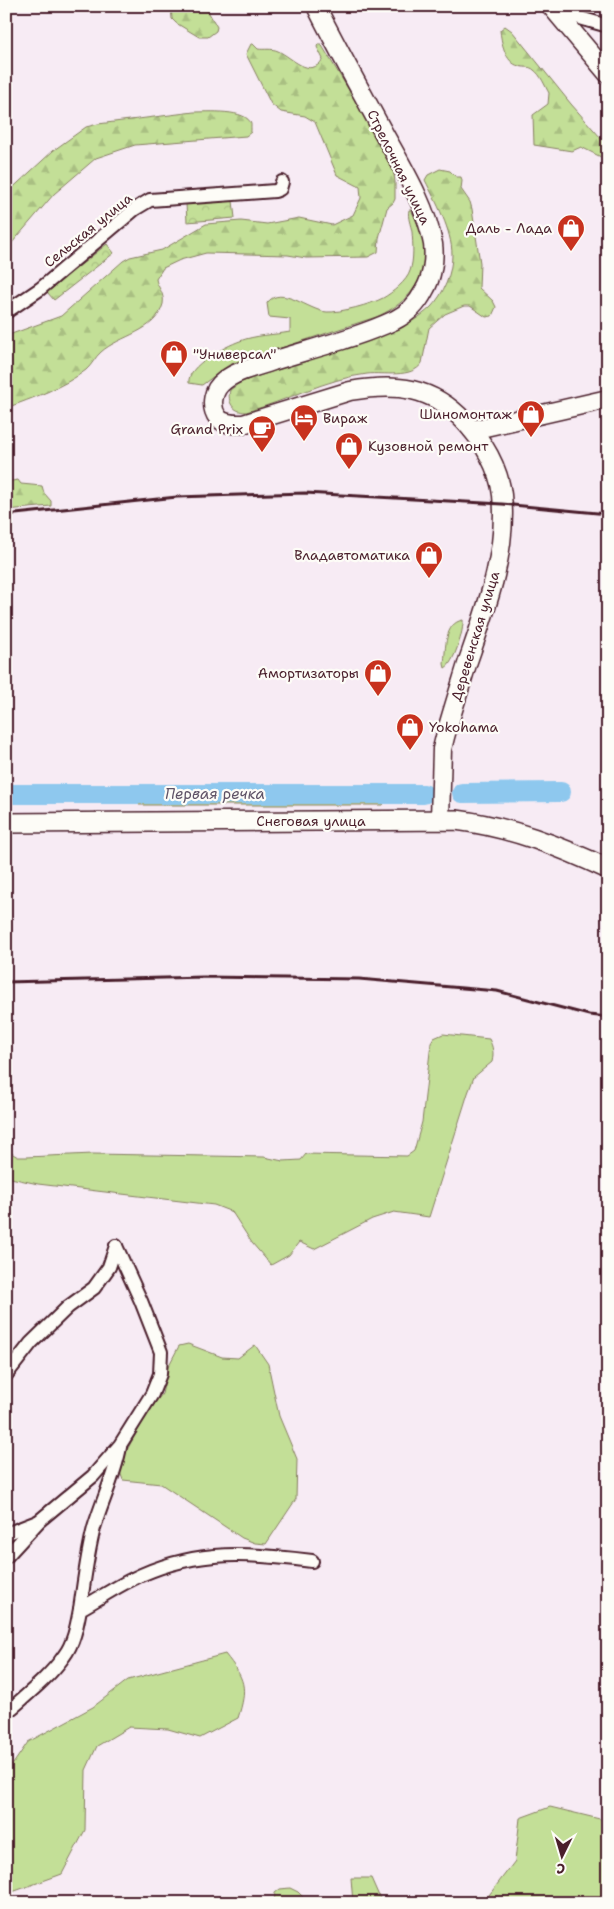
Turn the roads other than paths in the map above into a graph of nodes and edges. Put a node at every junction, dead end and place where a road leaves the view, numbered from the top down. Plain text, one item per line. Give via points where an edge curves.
1 (316, 6) edge
2 (553, 9) edge
3 (608, 26) edge
4 (608, 74) edge
5 (282, 182) dead end
6 (6, 312) edge
7 (608, 399) edge
8 (472, 430) junction
9 (440, 818) junction
10 (6, 823) edge
11 (608, 869) edge
12 (6, 1375) edge
13 (120, 1444) junction
14 (39, 1521) junction
15 (6, 1534) edge
16 (6, 1557) edge
17 (312, 1561) dead end
18 (80, 1609) junction
19 (6, 1710) edge

1 - 8 main road, Стрелочная улица via 422,208 433,245 430,278 418,301 397,319 236,373 216,388 215,412 224,422 243,424 350,391 401,387 420,391 442,402
2 - 3 street
2 - 4 main road
5 - 6 street, Сельская улица via 275,192 150,200
7 - 8 main road
8 - 9 main road, Деревенская улица via 493,464 500,484 502,534 486,611 442,750
9 - 10 main road, Снеговая улица
9 - 11 main road, Снеговая улица via 475,822 542,840
12 - 13 street via 31,1343 68,1307 94,1288 109,1267 116,1246 161,1352 160,1374 152,1394
13 - 14 street via 93,1476
13 - 18 street via 118,1459 94,1528
14 - 15 street
14 - 16 street
17 - 18 street via 257,1554 184,1560 139,1575
18 - 19 street via 65,1656 12,1708

